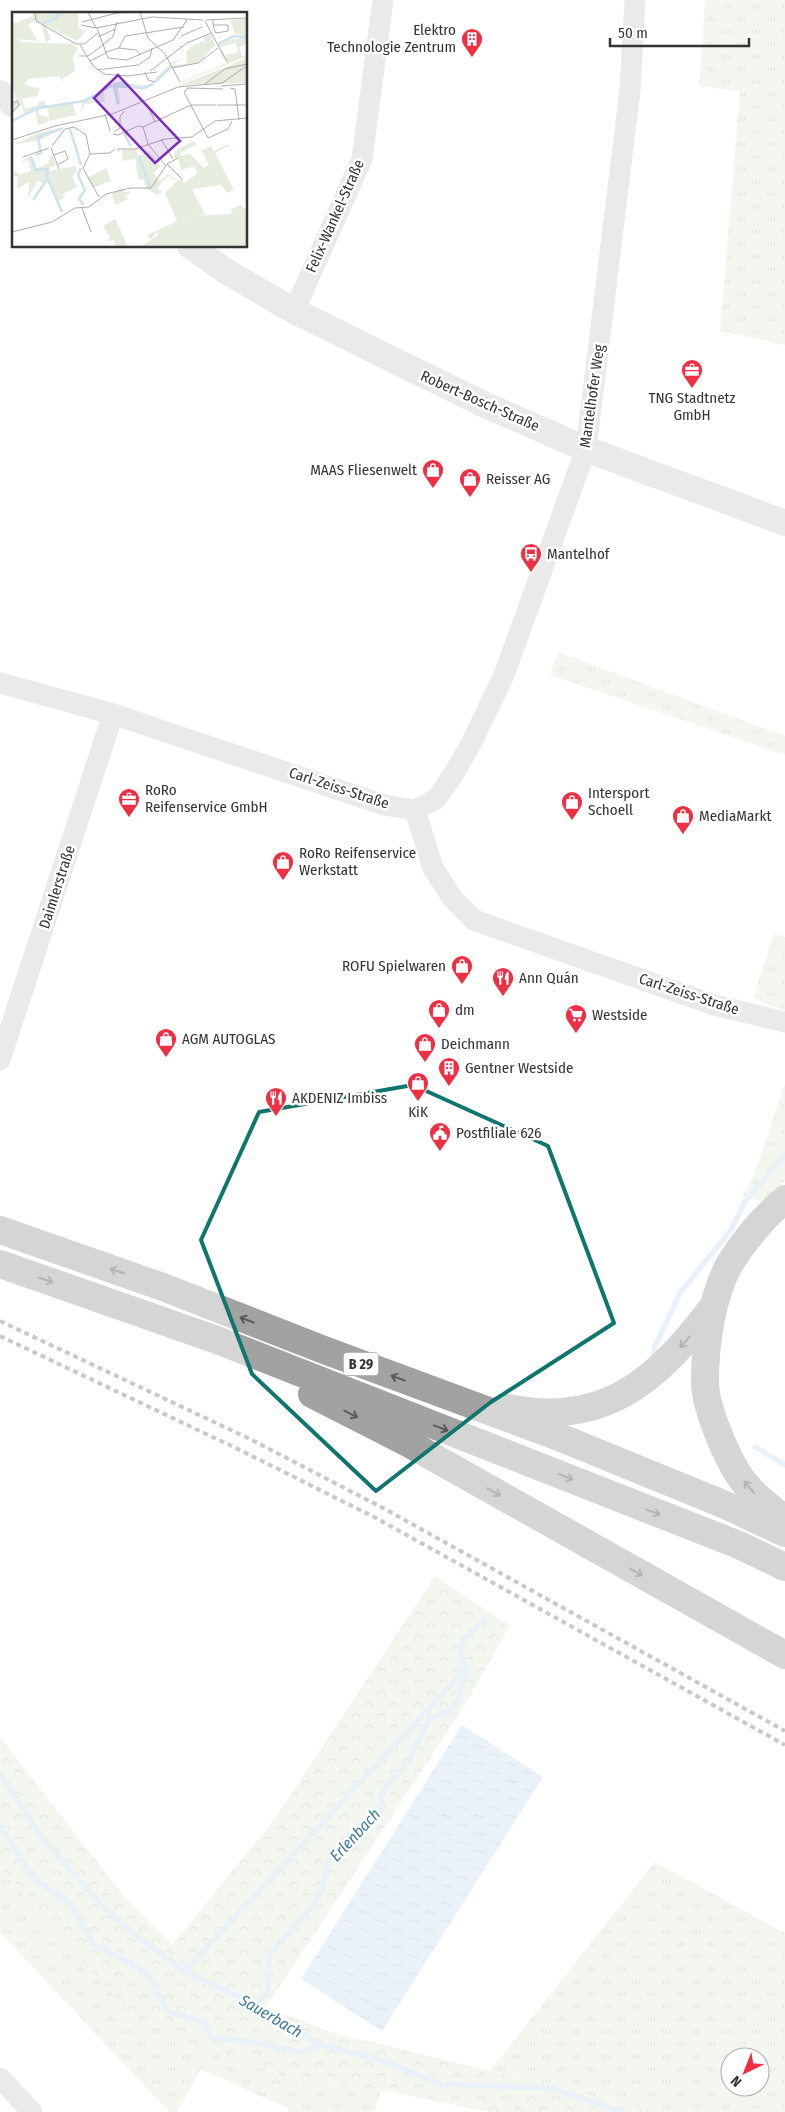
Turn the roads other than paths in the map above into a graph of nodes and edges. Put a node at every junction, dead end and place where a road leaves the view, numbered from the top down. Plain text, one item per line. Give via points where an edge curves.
1 (383, 0) edge
2 (635, 0) edge
3 (0, 93) edge
4 (12, 104) edge
5 (193, 248) edge
6 (294, 311) junction
7 (586, 449) junction
8 (785, 523) edge
9 (0, 682) edge
10 (114, 714) junction
11 (415, 810) junction
12 (785, 1022) edge
13 (0, 1060) edge
14 (785, 1199) edge
15 (0, 1230) edge
16 (0, 1264) edge
17 (715, 1304) junction
18 (217, 1340) junction
19 (438, 1392) junction
20 (785, 1520) edge
21 (785, 1532) edge
22 (785, 1567) edge
23 (785, 1655) edge
24 (0, 2078) edge
25 (32, 2112) edge

1 - 6 street, Felix-Wankel-Straße via 362,159
2 - 7 street, Mantelhofer Weg via 630,90
3 - 4 street
5 - 6 street, Robert-Bosch-Straße
6 - 7 street, Robert-Bosch-Straße via 451,389
7 - 8 street, Robert-Bosch-Straße
7 - 11 street, Mantelhofer Weg via 504,675 451,778 436,799
9 - 10 street, Carl-Zeiss-Straße
10 - 11 street, Carl-Zeiss-Straße via 384,805
10 - 13 street, Daimlerstraße
11 - 12 street, Carl-Zeiss-Straße via 433,868 453,899 474,920 714,1005
14 - 17 highway via 761,1220 729,1266
19 -> 15 highway, B 29 via 163,1287
16 -> 18 highway, B 29
17 -> 19 highway via 688,1340 657,1371 633,1390 612,1400 576,1411 526,1412
20 -> 17 highway via 747,1487 719,1438 704,1381
18 -> 22 highway, B 29 via 730,1542
18 -> 23 highway via 302,1389 408,1443
19 - 21 highway, B 29 via 626,1464
24 - 25 street

